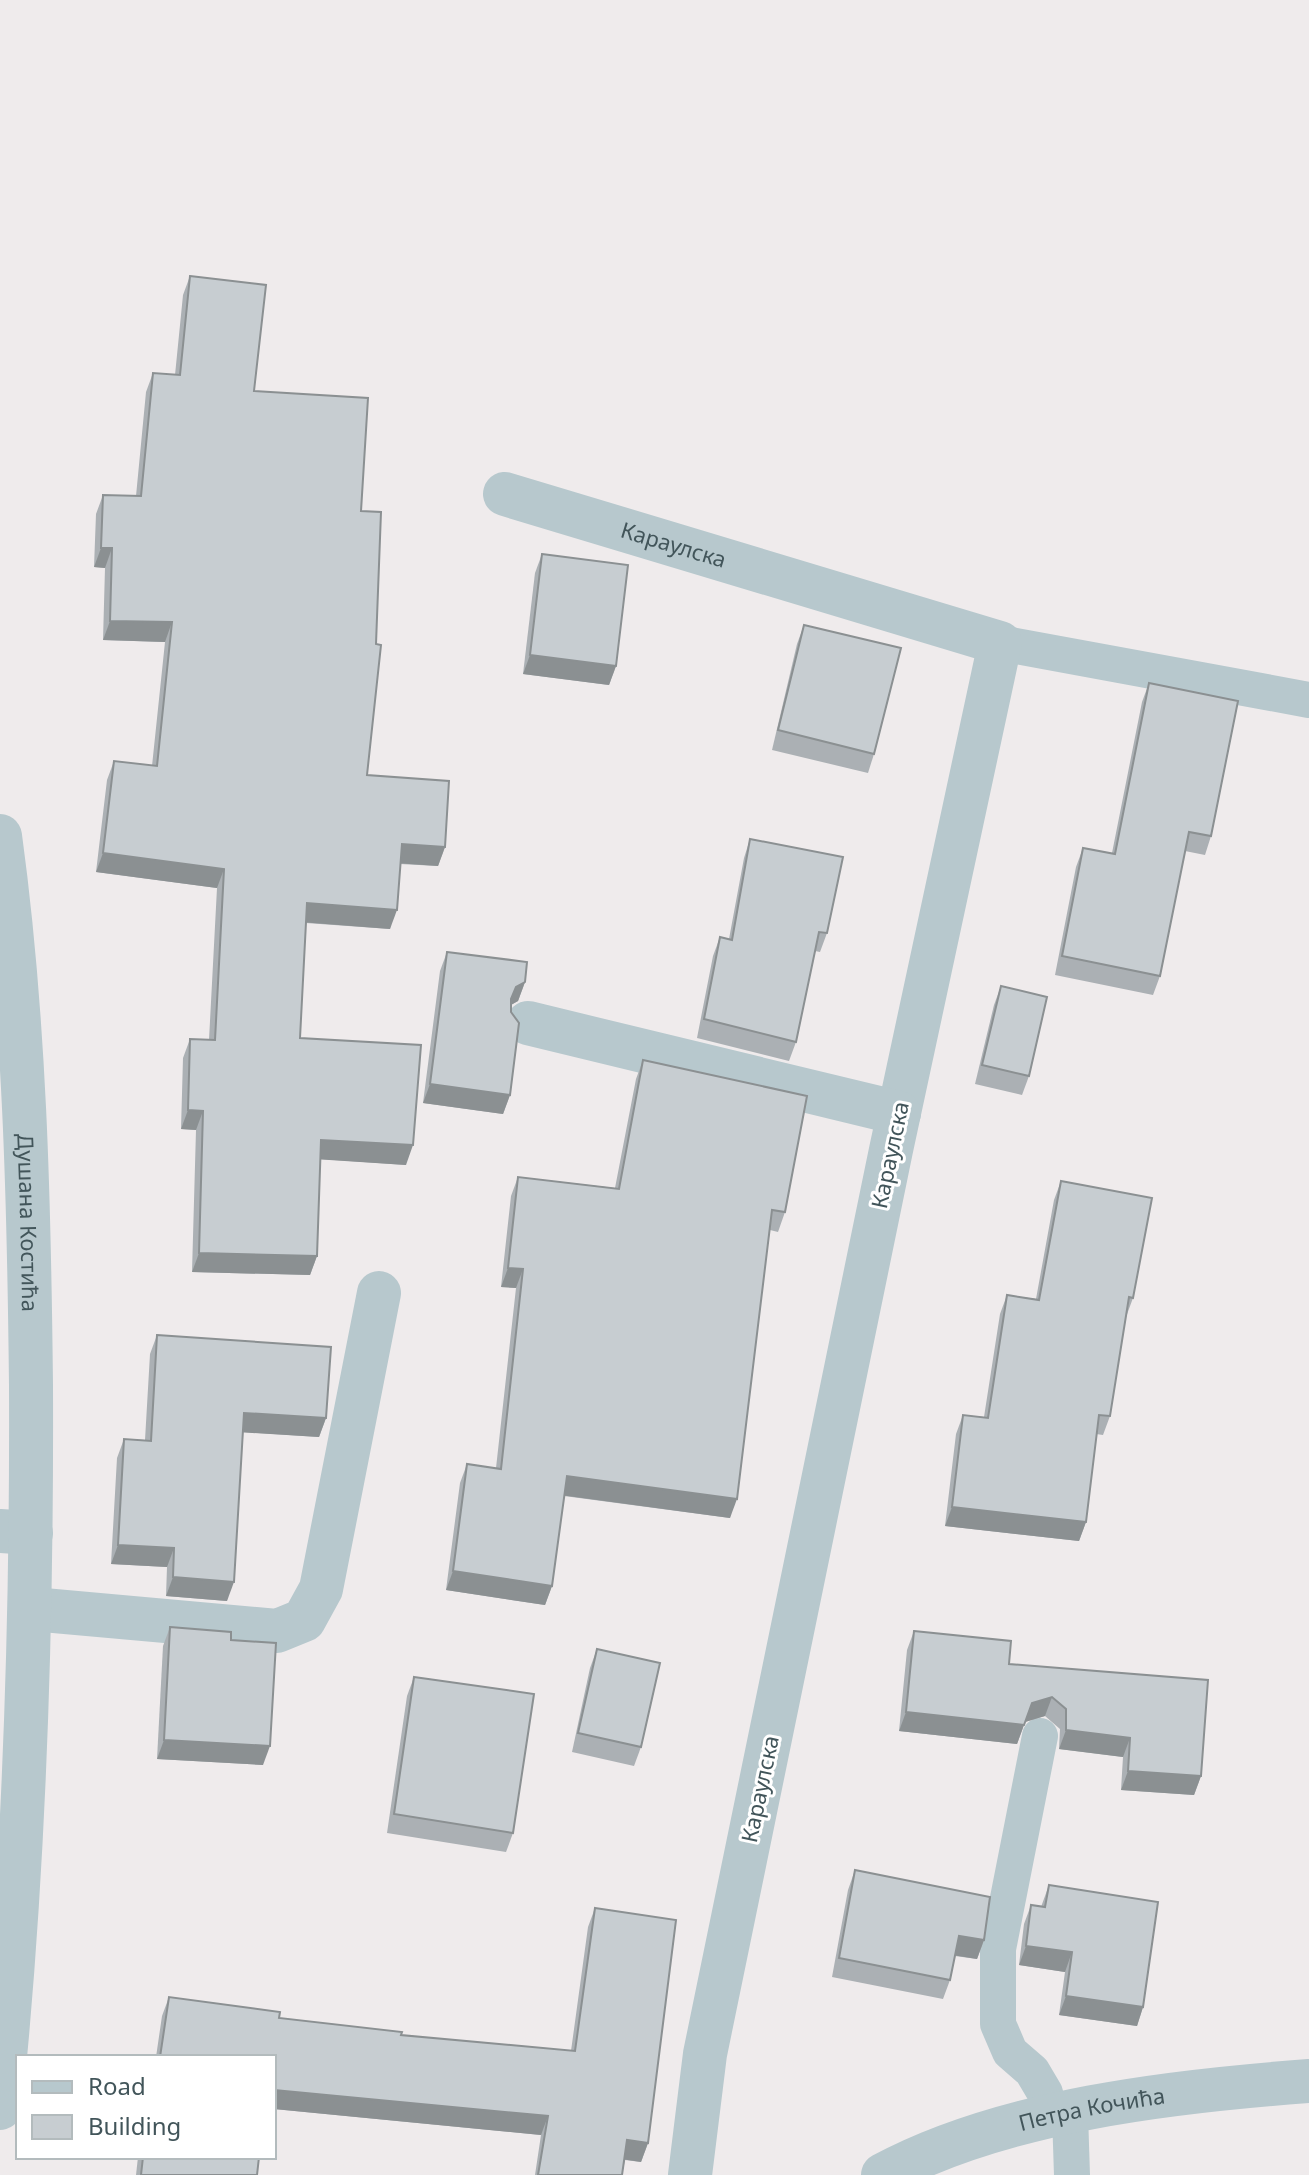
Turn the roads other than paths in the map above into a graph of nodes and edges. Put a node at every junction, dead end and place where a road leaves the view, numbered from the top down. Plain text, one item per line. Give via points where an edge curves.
1 (505, 494) dead end
2 (1000, 643) junction
3 (1309, 700) edge
4 (0, 836) edge
5 (528, 1023) dead end
6 (11, 1035) edge
7 (899, 1113) junction
8 (379, 1293) dead end
9 (16, 1532) edge
10 (32, 1609) junction
11 (1040, 1736) dead end
12 (1309, 2081) edge
13 (0, 2108) edge
14 (1061, 2115) junction
15 (690, 2175) edge
16 (883, 2175) edge
17 (1072, 2175) edge

1 - 2 street, Караулска
2 - 3 lane
2 - 7 street, Караулска
4 - 6 street, Душана Костића via 15,948
5 - 7 street
6 - 9 street, Душана Костића via 29,1224
7 - 15 street, Караулска via 705,2054
8 - 10 street via 321,1589 304,1620 277,1631
9 - 10 street, Душана Костића
10 - 13 street, Душана Костића via 19,1879
11 - 14 lane via 998,1949 998,2024 1010,2052 1032,2071
12 - 14 street, Петра Кочића via 1217,2088
14 - 16 street, Петра Кочића via 939,2151
14 - 17 lane

